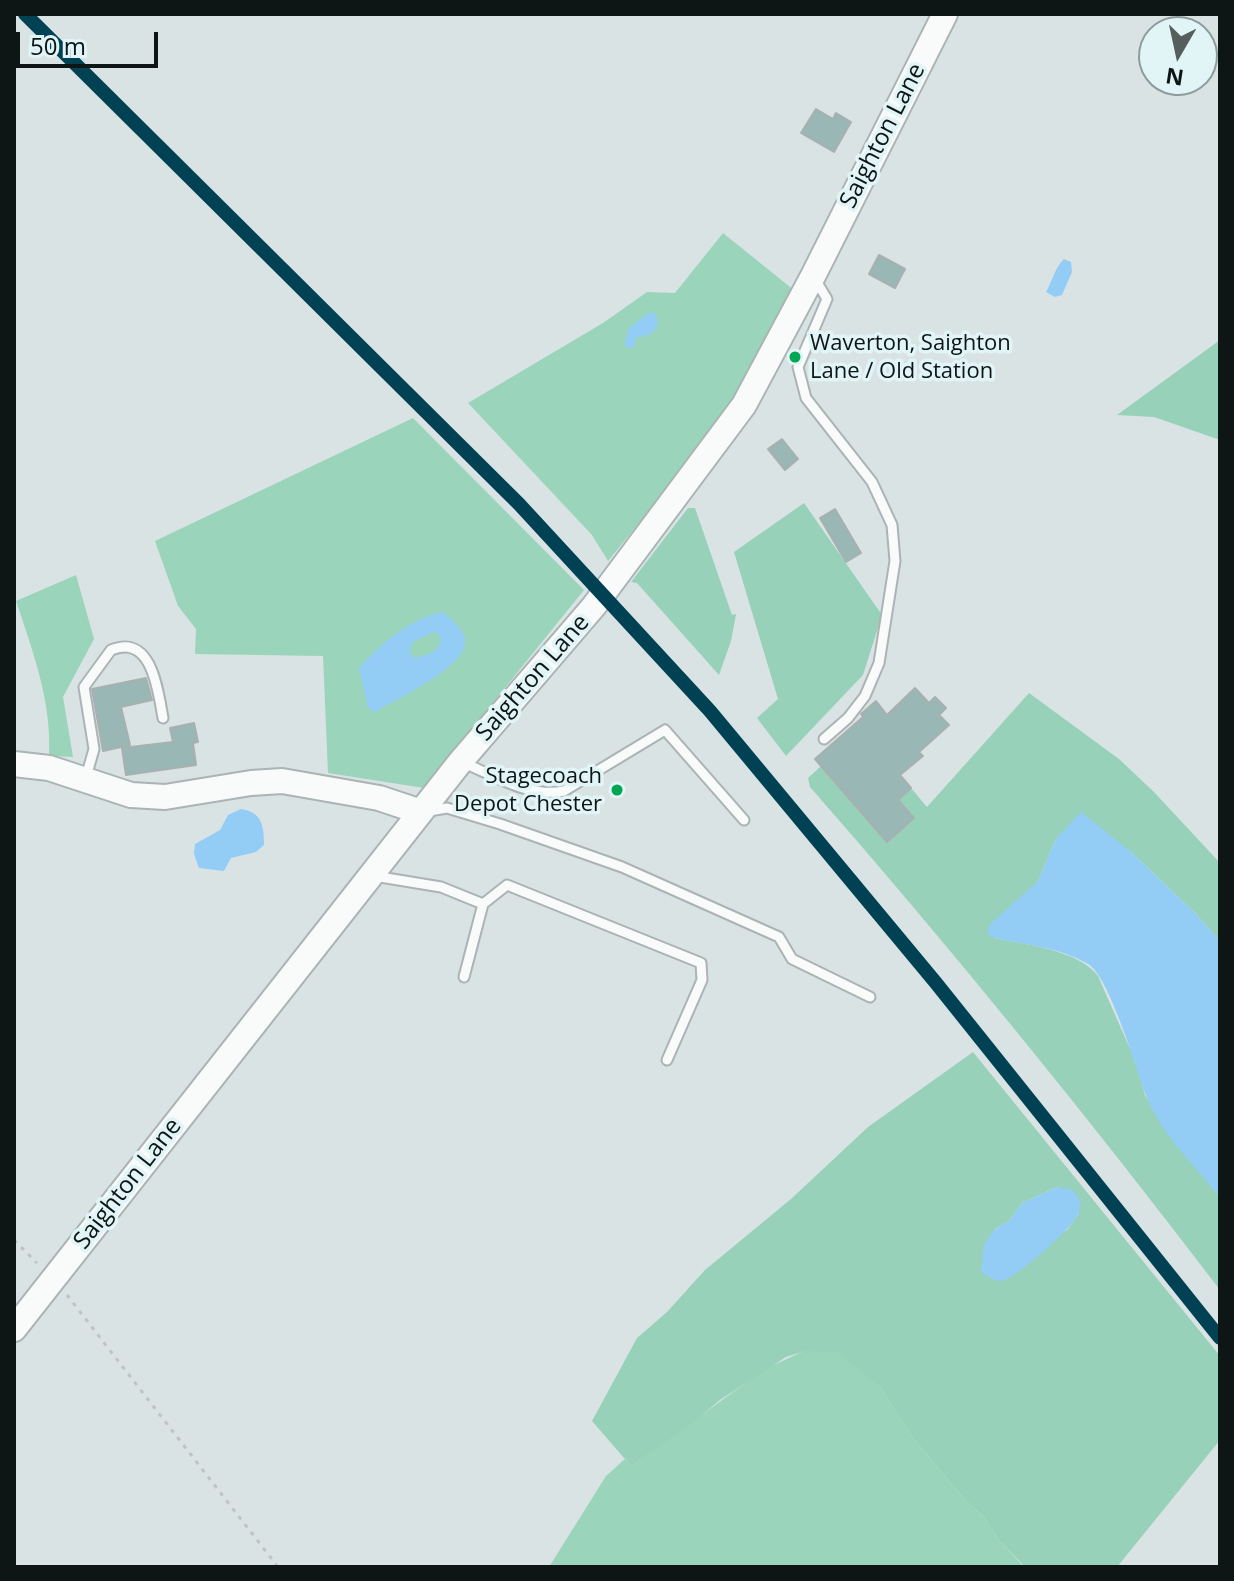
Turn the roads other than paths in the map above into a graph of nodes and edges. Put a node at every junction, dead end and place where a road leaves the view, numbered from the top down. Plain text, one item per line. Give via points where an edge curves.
1 (945, 14) edge
2 (813, 276) junction
3 (163, 718) dead end
4 (824, 739) dead end
5 (461, 761) junction
6 (14, 764) edge
7 (85, 780) junction
8 (421, 812) junction
9 (744, 820) dead end
10 (371, 876) junction
11 (483, 904) junction
12 (464, 977) dead end
13 (870, 997) dead end
14 (667, 1060) dead end
15 (14, 1329) edge

1 - 2 street, Saighton Lane
2 - 4 lane via 827,299 798,367 806,398 872,482 892,525 895,561 879,663 865,696
2 - 5 street, Saighton Lane via 744,405 623,570
3 - 7 lane via 145,657 128,648 111,650 84,687 94,749
5 - 8 street, Saighton Lane
5 - 9 lane via 548,794 564,791 665,730
6 - 7 street
7 - 8 street via 131,795 165,797 282,781 379,798
8 - 10 street, Saighton Lane
8 - 13 lane via 447,808 622,867 779,937 792,959
10 - 11 lane via 441,887
10 - 15 street, Saighton Lane
11 - 12 lane
11 - 14 lane via 507,885 701,963 702,980

